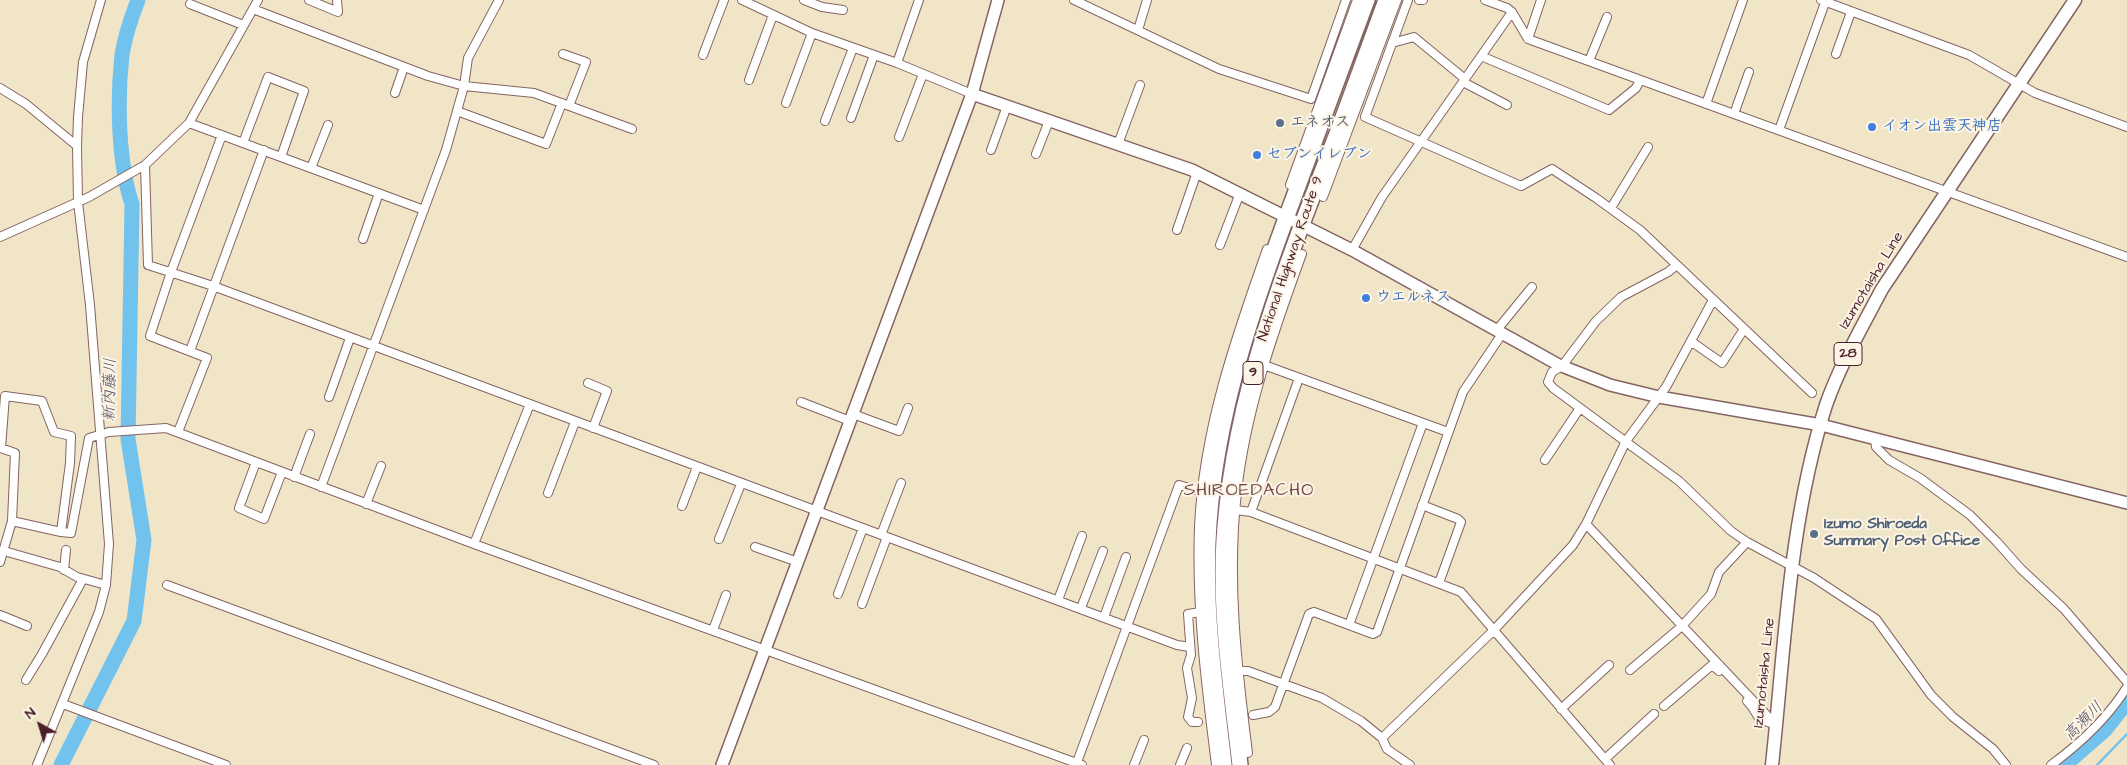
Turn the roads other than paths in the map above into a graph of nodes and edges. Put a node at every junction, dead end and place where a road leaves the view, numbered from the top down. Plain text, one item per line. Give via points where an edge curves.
1 (101, 0) edge
2 (258, 0) edge
3 (309, 0) edge
4 (338, 0) edge
5 (499, 0) edge
6 (724, 0) edge
7 (742, 0) edge
8 (804, 0) edge
9 (919, 0) edge
10 (998, 0) edge
11 (1074, 0) edge
12 (1147, 0) edge
13 (1346, 0) edge
14 (1357, 0) edge
15 (1367, 0) edge
16 (1386, 0) edge
17 (1397, 0) edge
18 (1408, 0) edge
19 (1418, 0) edge
20 (1423, 0) edge
21 (1485, 0) edge
22 (1541, 0) edge
23 (1743, 0) edge
24 (2075, 0) edge
25 (1824, 1) edge
26 (753, 2) edge
27 (1497, 2) edge
28 (1087, 3) edge
29 (190, 4) dead end
30 (253, 9) junction
31 (843, 10) dead end
32 (1512, 12) junction
33 (1851, 12) junction
34 (773, 15) junction
35 (1607, 17) dead end
36 (1379, 19) junction
37 (243, 26) junction
38 (1138, 30) junction
39 (812, 33) junction
40 (1384, 35) junction
41 (1343, 39) junction
42 (1528, 39) junction
43 (1392, 43) junction
44 (853, 48) junction
45 (563, 54) dead end
46 (1347, 54) junction
47 (1836, 54) dead end
48 (874, 55) junction
49 (704, 56) dead end
50 (1481, 56) junction
51 (1589, 61) junction
52 (896, 63) junction
53 (404, 67) junction
54 (1749, 72) dead end
55 (922, 74) junction
56 (749, 80) dead end
57 (1464, 80) junction
58 (1640, 80) junction
59 (1140, 85) dead end
60 (2020, 85) junction
61 (464, 86) junction
62 (0, 88) edge
63 (395, 93) dead end
64 (972, 94) junction
65 (786, 103) dead end
66 (1706, 104) junction
67 (566, 105) junction
68 (1508, 105) dead end
69 (1008, 106) junction
70 (457, 111) junction
71 (1734, 114) junction
72 (851, 118) dead end
73 (1049, 120) junction
74 (1352, 120) junction
75 (826, 121) dead end
76 (189, 123) junction
77 (328, 125) dead end
78 (2127, 128) edge
79 (632, 129) dead end
80 (1338, 129) junction
81 (1779, 130) junction
82 (222, 135) junction
83 (899, 137) dead end
84 (1422, 141) junction
85 (243, 143) junction
86 (1118, 144) junction
87 (77, 146) junction
88 (1648, 147) dead end
89 (264, 150) junction
90 (991, 150) dead end
91 (1036, 154) dead end
92 (282, 157) junction
93 (1304, 158) junction
94 (141, 168) junction
95 (311, 168) junction
96 (1197, 172) junction
97 (1290, 185) dead end
98 (1949, 190) junction
99 (379, 193) junction
100 (1240, 193) junction
101 (1323, 197) dead end
102 (78, 202) junction
103 (1610, 208) junction
104 (424, 210) junction
105 (1287, 216) junction
106 (1301, 223) junction
107 (1177, 230) dead end
108 (0, 237) edge
109 (363, 239) dead end
110 (1220, 245) dead end
111 (1266, 248) dead end
112 (1352, 250) junction
113 (1302, 254) dead end
114 (2127, 257) edge
115 (1677, 265) junction
116 (171, 272) junction
117 (1283, 278) junction
118 (213, 286) junction
119 (1532, 287) dead end
120 (1288, 294) junction
121 (1713, 300) junction
122 (1248, 314) junction
123 (1744, 329) junction
124 (1499, 333) junction
125 (350, 338) junction
126 (1692, 342) junction
127 (372, 347) junction
128 (190, 351) junction
129 (1264, 365) junction
130 (1562, 366) junction
131 (1299, 378) junction
132 (588, 383) dead end
133 (1812, 393) dead end
134 (329, 397) dead end
135 (1659, 397) junction
136 (801, 402) dead end
137 (530, 404) junction
138 (908, 408) dead end
139 (1580, 408) junction
140 (851, 417) junction
141 (575, 422) junction
142 (1423, 423) junction
143 (1821, 425) junction
144 (593, 428) junction
145 (178, 432) junction
146 (1448, 432) junction
147 (99, 434) junction
148 (310, 434) dead end
149 (1875, 439) junction
150 (1237, 441) junction
151 (1626, 441) junction
152 (1243, 458) junction
153 (1545, 460) dead end
154 (256, 462) junction
155 (381, 466) dead end
156 (697, 467) junction
157 (282, 472) junction
158 (294, 477) junction
159 (901, 482) dead end
160 (741, 484) junction
161 (322, 487) junction
162 (1203, 492) junction
163 (548, 493) dead end
164 (2127, 503) edge
165 (366, 504) junction
166 (1422, 505) junction
167 (682, 506) dead end
168 (1236, 510) junction
169 (817, 512) junction
170 (1251, 512) junction
171 (12, 520) junction
172 (1586, 524) junction
173 (863, 528) junction
174 (61, 532) junction
175 (884, 536) junction
176 (1082, 536) dead end
177 (719, 539) dead end
178 (1747, 542) junction
179 (474, 544) junction
180 (755, 547) dead end
181 (66, 550) dead end
182 (4, 551) junction
183 (1103, 551) dead end
184 (1126, 557) dead end
185 (1374, 558) junction
186 (0, 562) edge
187 (798, 562) junction
188 (1792, 566) junction
189 (1400, 568) junction
190 (64, 570) junction
191 (84, 579) junction
192 (1439, 583) junction
193 (106, 585) junction
194 (167, 585) dead end
195 (838, 594) dead end
196 (726, 595) dead end
197 (1058, 600) junction
198 (862, 604) dead end
199 (1224, 605) junction
200 (1081, 608) junction
201 (1200, 612) junction
202 (0, 615) edge
203 (1104, 617) junction
204 (1233, 618) junction
205 (1350, 625) junction
206 (27, 626) dead end
207 (1127, 626) junction
208 (1682, 626) junction
209 (713, 630) junction
210 (1493, 631) junction
211 (1190, 647) junction
212 (765, 649) junction
213 (1609, 665) dead end
214 (1630, 670) dead end
215 (1238, 671) junction
216 (26, 680) dead end
217 (2127, 682) edge
218 (1284, 684) junction
219 (2127, 687) edge
220 (1241, 698) junction
221 (63, 704) junction
222 (1664, 706) dead end
223 (1561, 709) junction
224 (1234, 712) junction
225 (1654, 714) dead end
226 (1253, 715) dead end
227 (1198, 722) dead end
228 (1776, 725) junction
229 (1382, 738) junction
230 (1144, 740) dead end
231 (1186, 748) dead end
232 (1244, 759) edge
233 (1607, 762) edge
234 (220, 764) edge
235 (1078, 764) edge
236 (1219, 764) edge
237 (37, 765) edge
238 (654, 765) edge
239 (722, 765) edge
240 (1134, 765) edge
241 (1180, 765) edge
242 (1410, 765) edge
243 (1772, 765) edge
244 (2006, 765) edge
245 (2051, 765) edge

1 - 87 street via 83,62
2 - 30 street
3 - 4 street via 338,12
5 - 61 street via 468,58
6 - 49 street
7 - 26 street
8 - 31 street
9 - 52 street
10 - 64 street
11 - 28 street
12 - 38 street
13 - 38 street via 1311,99 1219,69
14 - 41 street
15 - 46 highway, National Highway Route 9 / 9
16 - 36 highway, National Highway Route 9 / 9
17 - 40 street
18 - 43 street
19 - 20 street
21 - 27 street
22 - 42 street
23 - 66 street
24 - 60 main road, Izumotaisha Line / 28
25 - 33 street
25 - 81 street
26 - 34 street
27 - 32 street
28 - 38 street
29 - 37 street
30 - 37 street
30 - 53 street
32 - 42 street
32 - 50 street
33 - 47 street
33 - 60 street via 1968,55
34 - 39 street
34 - 56 street
35 - 51 street
36 - 40 street
36 - 80 highway, National Highway Route 9 / 9
37 - 76 street
39 - 44 street
39 - 65 street
40 - 74 street
41 - 46 street
41 - 93 street
42 - 51 street
43 - 57 street via 1414,37
43 - 84 street via 1365,117
44 - 48 street
44 - 75 street
45 - 67 street via 586,62
46 - 93 highway, National Highway Route 9 / 9
48 - 52 street
48 - 72 street
50 - 57 street
50 - 58 street via 1609,110 1636,88
51 - 58 street
52 - 55 street
53 - 61 street
53 - 63 street
54 - 71 street
55 - 64 street
55 - 83 street
57 - 68 street
57 - 84 street
58 - 66 street
59 - 86 street
60 - 78 street via 2035,94
60 - 98 main road, Izumotaisha Line / 28
61 - 67 street via 534,93
61 - 70 street
62 - 87 street via 26,104
64 - 69 street
64 - 140 street
66 - 71 street
67 - 70 street via 546,144
67 - 79 street
69 - 73 street
69 - 90 street
70 - 104 street
71 - 81 street
73 - 86 street
73 - 91 street
74 - 80 street
74 - 101 street
76 - 82 street
76 - 94 street
77 - 95 street
80 - 106 highway, National Highway Route 9 / 9
81 - 98 street
82 - 85 street
82 - 116 street
84 - 103 street via 1521,186 1552,170
84 - 112 street via 1382,197
85 - 89 street
85 - 92 street via 268,77 304,91
86 - 96 street
87 - 102 street
88 - 103 street
89 - 92 street
89 - 118 street
92 - 95 street
93 - 97 street
93 - 105 highway, National Highway Route 9 / 9
94 - 102 street
94 - 116 street via 148,264
95 - 99 street
96 - 100 street
96 - 107 street
98 - 114 street
98 - 143 main road, Izumotaisha Line / 28 via 1882,290 1855,338 1826,405
99 - 104 street
99 - 109 street
100 - 105 street
100 - 110 street
102 - 108 street
102 - 147 street via 90,305
103 - 115 street via 1640,230
104 - 127 street
105 - 106 street
105 - 122 highway, National Highway Route 9 / 9
106 - 112 street
106 - 117 highway, National Highway Route 9 / 9
111 - 122 street
112 - 124 street
113 - 120 street
115 - 121 street
115 - 130 street via 1621,298 1596,321
116 - 118 street
116 - 128 street via 150,336
117 - 120 street
117 - 150 highway, National Highway Route 9 / 9 via 1257,356
118 - 125 street
118 - 128 street
119 - 124 street
120 - 129 street
121 - 123 street
121 - 126 street
122 - 162 street via 1233,345 1218,403
122 - 236 highway, National Highway Route 9 / 9 via 1214,469 1209,524 1209,638
123 - 126 street via 1722,364
123 - 133 street
124 - 130 street
124 - 146 street via 1463,392
125 - 127 street
125 - 134 street
126 - 135 street
127 - 137 street
127 - 161 street
128 - 145 street via 207,358
129 - 131 street
129 - 152 street
130 - 135 street via 1610,385
130 - 139 street via 1552,372 1548,382
131 - 142 street
131 - 170 street
132 - 144 street via 608,391
135 - 143 street
135 - 151 street
136 - 140 street
137 - 141 street
137 - 179 street
138 - 140 street via 899,431
139 - 151 street
139 - 153 street
140 - 169 street
141 - 144 street
141 - 163 street
142 - 146 street
142 - 185 street
143 - 149 street
143 - 188 main road, Izumotaisha Line / 28 via 1802,495
144 - 156 street
145 - 147 street via 153,428
145 - 154 street
146 - 166 street
147 - 174 street via 89,438 71,533
147 - 193 street via 109,544
148 - 158 street
149 - 164 street
149 - 217 street via 1876,447 1890,460 1970,516 1997,542 2021,570 2064,609
150 - 152 street
150 - 199 highway, National Highway Route 9 / 9 via 1225,529
151 - 172 street
151 - 178 street via 1680,481 1731,531
152 - 168 street
154 - 157 street
154 - 157 street via 239,508 264,519
155 - 165 street
156 - 160 street
156 - 167 street
157 - 158 street
158 - 161 street
159 - 175 street
160 - 169 street
160 - 177 street
161 - 165 street
162 - 201 street via 1199,526
162 - 207 street via 1179,485
165 - 179 street
166 - 189 street
166 - 192 street via 1461,522
168 - 170 street
168 - 204 street
169 - 173 street
169 - 187 street
170 - 185 street
171 - 174 street
171 - 174 street via 15,453 1,448 5,396 42,401 54,432 71,436
171 - 182 street
172 - 208 street
172 - 210 street via 1573,544
173 - 175 street
173 - 195 street
175 - 197 street
175 - 198 street
176 - 197 street
178 - 188 street
178 - 208 street via 1719,572 1711,594
179 - 209 street
180 - 187 street
181 - 190 street
182 - 186 street
182 - 190 street
183 - 200 street
184 - 203 street
185 - 189 street
185 - 205 street
187 - 212 street
188 - 228 main road, Izumotaisha Line / 28
188 - 244 street via 1876,619 1931,695 1993,749
189 - 192 street
189 - 205 street via 1377,632 1373,634
190 - 191 street
191 - 193 street
191 - 216 street
192 - 210 street via 1461,592
193 - 221 street via 99,612
194 - 238 street
196 - 209 street
197 - 200 street
199 - 204 street
199 - 224 highway, National Highway Route 9 / 9
200 - 203 street
201 - 211 street via 1188,614
201 - 236 street via 1202,659
202 - 206 street
203 - 207 street
204 - 215 street
205 - 218 street via 1314,612 1309,614
207 - 211 street
207 - 235 street
208 - 214 street
208 - 228 street
209 - 212 street
210 - 223 street
210 - 229 street
211 - 227 street via 1187,668 1192,698 1188,717 1192,722
212 - 235 street
212 - 239 street
213 - 223 street
215 - 218 street via 1248,671
215 - 220 street
218 - 226 street via 1275,708
218 - 229 street via 1322,698
219 - 245 street via 2105,718 2078,745
220 - 224 street
220 - 232 street
221 - 234 street
221 - 237 street
222 - 228 street via 1712,665 1753,707 1759,720
223 - 233 street
224 - 232 highway, National Highway Route 9 / 9
225 - 233 street
228 - 243 main road, Izumotaisha Line / 28
229 - 242 street via 1387,749
230 - 240 street
231 - 241 street

